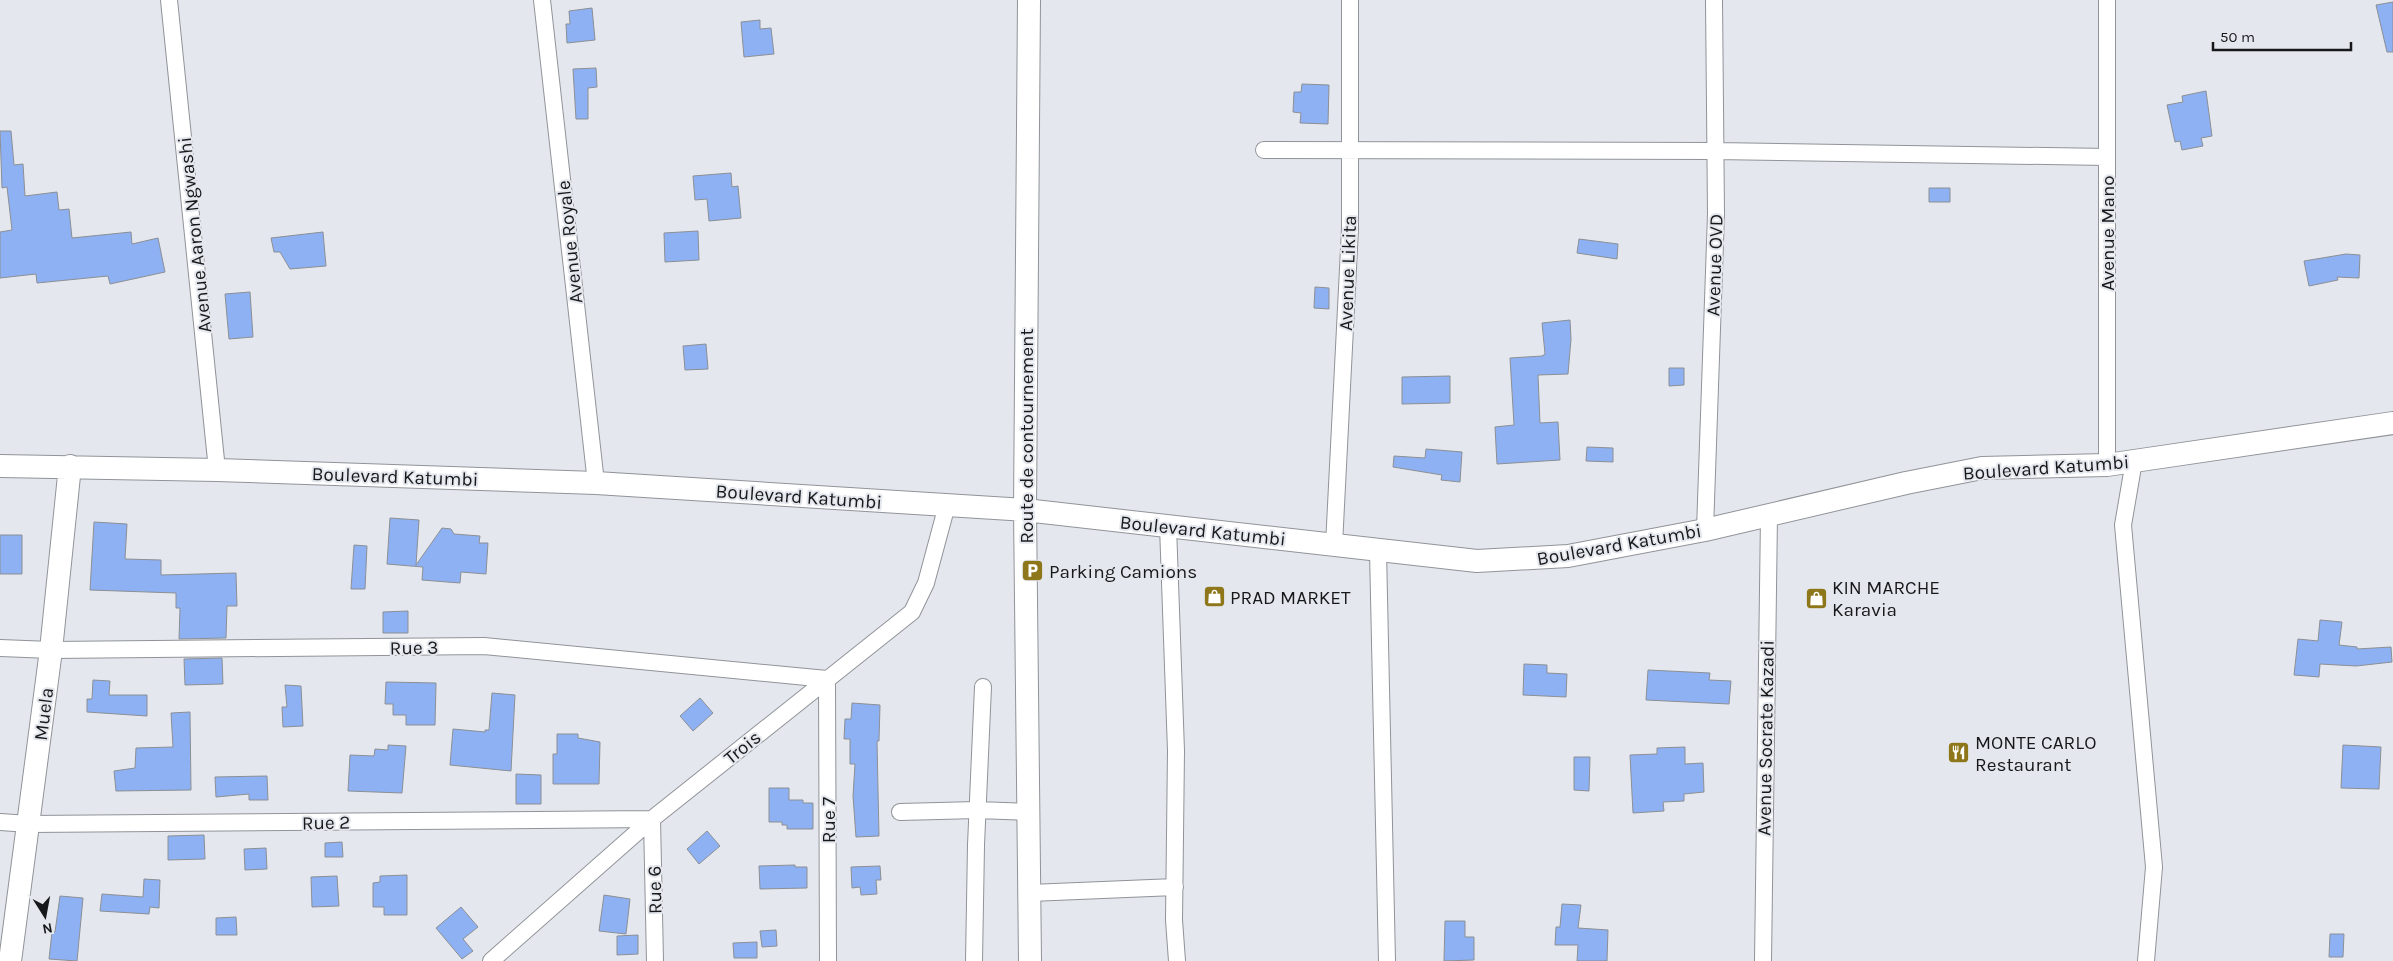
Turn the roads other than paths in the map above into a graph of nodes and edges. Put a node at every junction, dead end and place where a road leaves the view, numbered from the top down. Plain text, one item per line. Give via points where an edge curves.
1 (170, 0) edge
2 (542, 0) edge
3 (1029, 0) edge
4 (1350, 0) edge
5 (1714, 0) edge
6 (2107, 0) edge
7 (1264, 150) dead end
8 (1350, 151) junction
9 (1715, 151) junction
10 (2107, 157) junction
11 (2393, 423) edge
12 (2134, 461) junction
13 (2107, 465) junction
14 (0, 466) edge
15 (70, 466) junction
16 (217, 470) junction
17 (596, 484) junction
18 (947, 505) junction
19 (1025, 510) junction
20 (1769, 515) junction
21 (1168, 526) junction
22 (1705, 530) junction
23 (1334, 545) junction
24 (1378, 551) junction
25 (0, 648) edge
26 (51, 650) junction
27 (827, 679) junction
28 (983, 687) dead end
29 (978, 810) junction
30 (900, 812) dead end
31 (1030, 812) junction
32 (652, 819) junction
33 (0, 822) edge
34 (29, 824) junction
35 (1175, 887) junction
36 (1030, 893) junction
37 (10, 961) edge
38 (491, 961) edge
39 (655, 961) edge
40 (828, 961) edge
41 (974, 961) edge
42 (1030, 961) edge
43 (1177, 961) edge
44 (1387, 961) edge
45 (1763, 961) edge
46 (2146, 961) edge

1 - 16 street, Avenue Aaron Ngwashi
2 - 17 street, Avenue Royale
3 - 19 street, Route de contournement
4 - 8 street, Avenue Likita
5 - 9 street, Avenue OVD
6 - 10 street, Avenue Mano
7 - 8 street
8 - 9 street
8 - 23 street, Avenue Likita via 1350,229
9 - 10 street
9 - 22 street, Avenue OVD via 1716,214
10 - 13 street, Avenue Mano
11 - 12 street, Boulevard Katumbi
12 - 13 street, Boulevard Katumbi
12 - 46 street via 2123,524 2154,867
13 - 20 street, Boulevard Katumbi via 1982,468
14 - 15 street, Boulevard Katumbi
15 - 16 street, Boulevard Katumbi
15 - 26 street, Muela
16 - 17 street, Boulevard Katumbi
17 - 18 street, Boulevard Katumbi
18 - 19 street, Boulevard Katumbi
18 - 27 street, Trois via 926,584 912,612
19 - 21 street, Boulevard Katumbi
19 - 31 street, Route de contournement
20 - 22 street, Boulevard Katumbi
20 - 45 street, Avenue Socrate Kazadi
21 - 23 street, Boulevard Katumbi
21 - 35 street via 1176,751
22 - 24 street, Boulevard Katumbi via 1568,556 1519,560 1477,562
23 - 24 street, Boulevard Katumbi
24 - 44 street
25 - 26 street, Rue 3
26 - 27 street, Rue 3 via 484,646
26 - 34 street, Muela
27 - 32 street, Trois
27 - 40 street, Rue 7
28 - 29 street
29 - 30 street
29 - 31 street
29 - 41 street
31 - 36 street, Route de contournement
32 - 34 street, Rue 2
32 - 38 street, Trois
32 - 39 street, Rue 6
33 - 34 street, Rue 2
34 - 37 street, Muela
35 - 36 street
35 - 43 street
36 - 42 street, Route de contournement

